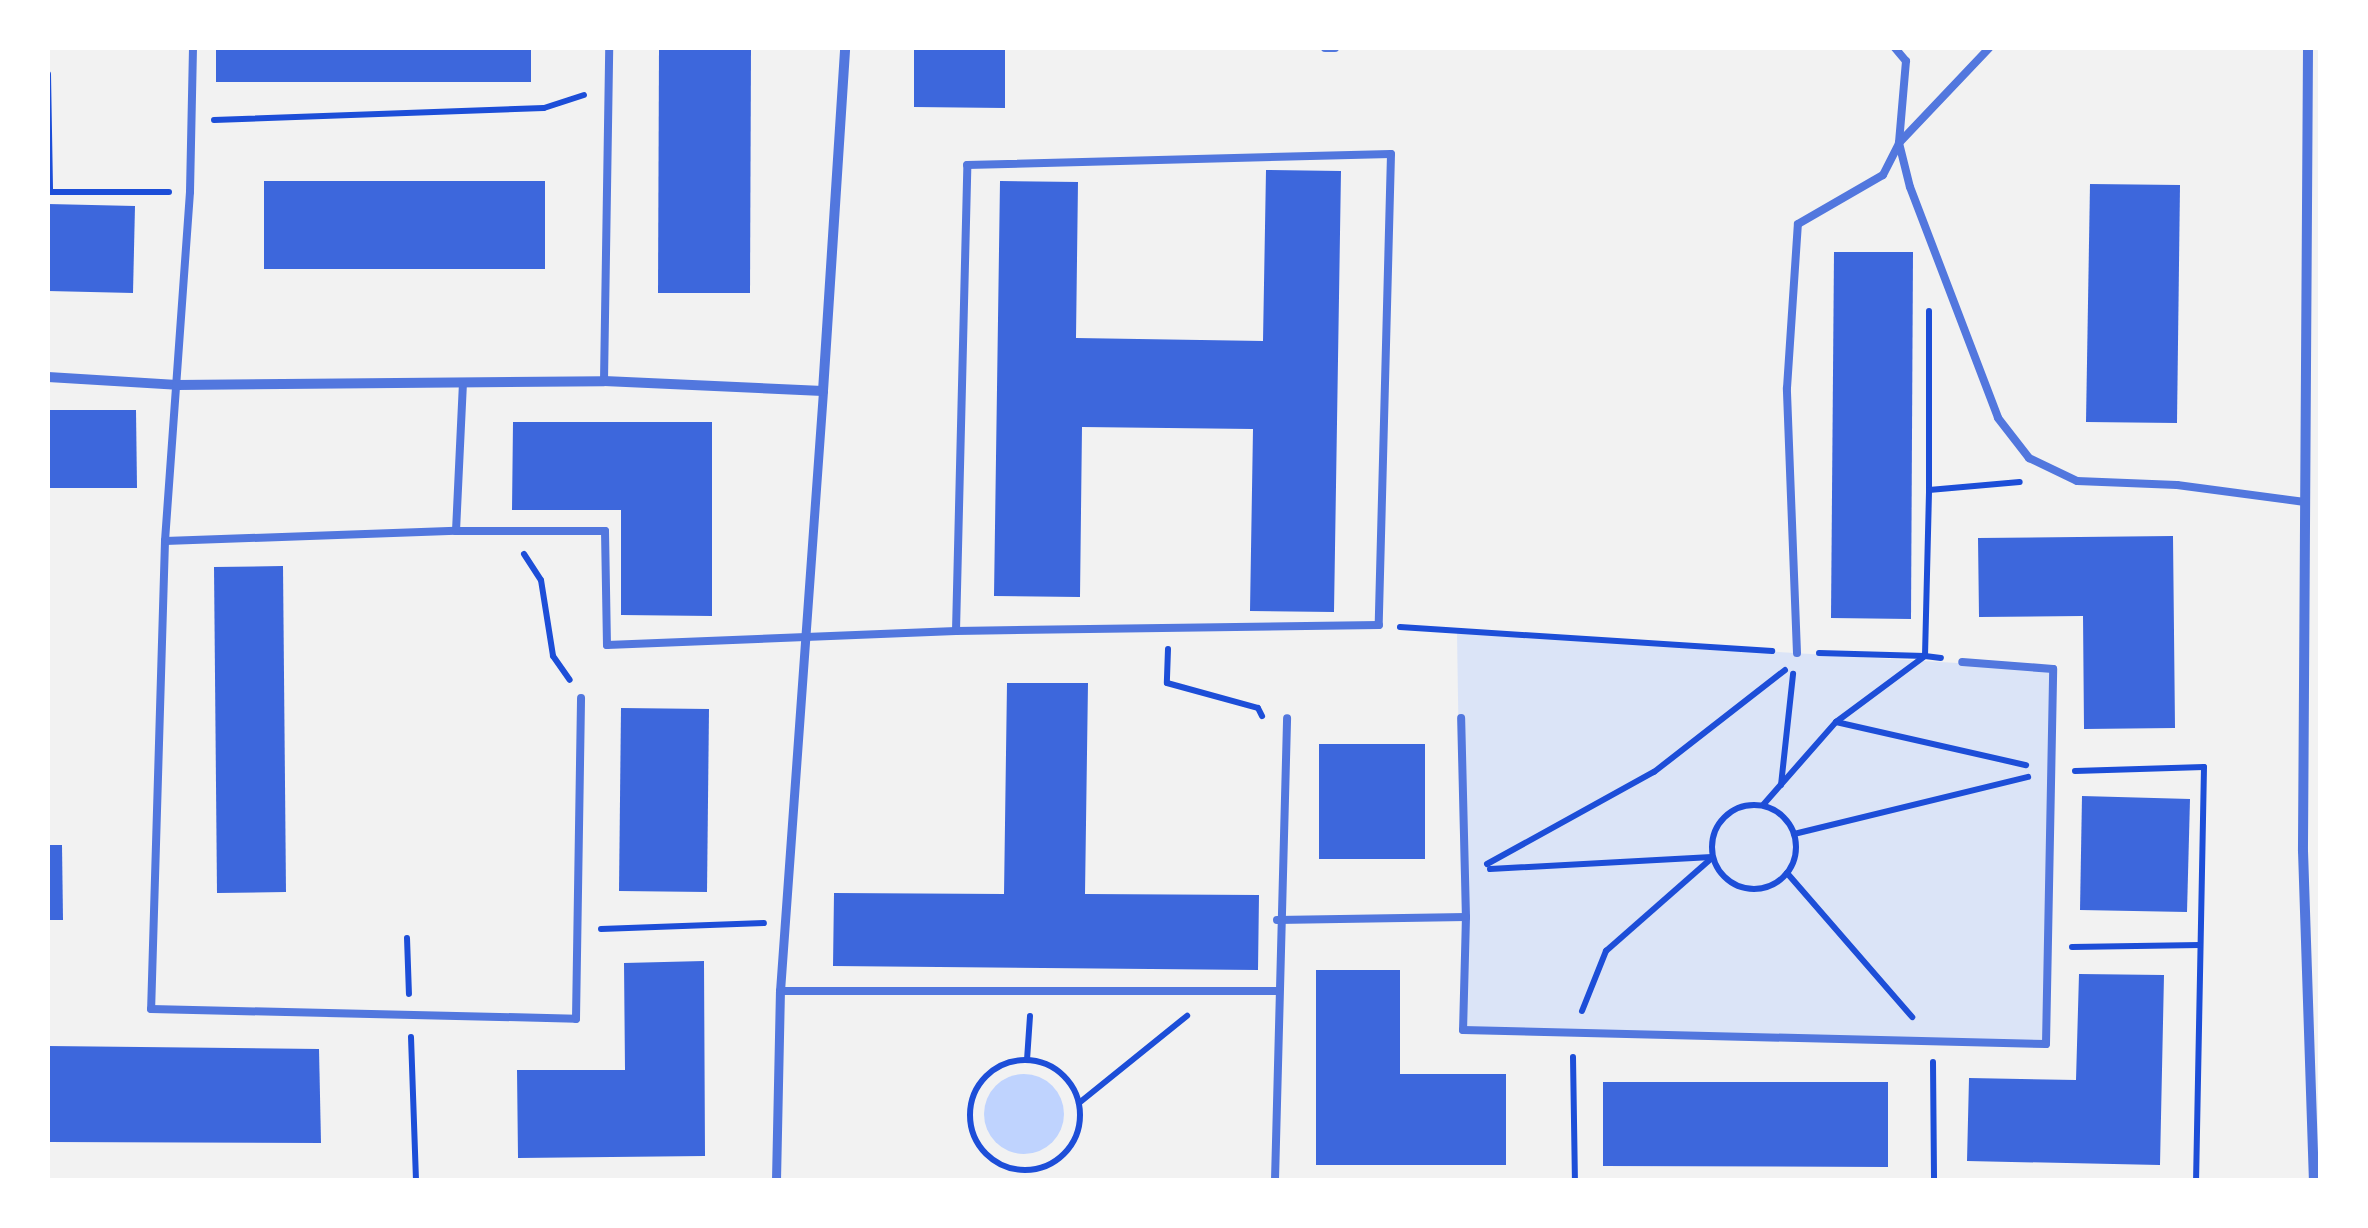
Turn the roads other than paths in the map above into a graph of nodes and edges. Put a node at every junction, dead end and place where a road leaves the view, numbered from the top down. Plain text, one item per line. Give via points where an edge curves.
1 (193, 48) edge
2 (610, 48) edge
3 (845, 48) edge
4 (1325, 48) edge
5 (1335, 48) edge
6 (1895, 48) edge
7 (1989, 48) edge
8 (2308, 48) edge
9 (1899, 143) junction
10 (48, 377) edge
11 (604, 381) junction
12 (463, 382) junction
13 (177, 385) junction
14 (822, 391) junction
15 (2306, 502) junction
16 (456, 531) junction
17 (164, 542) junction
18 (956, 631) junction
19 (804, 638) junction
20 (1797, 653) road end
21 (1962, 662) dead end
22 (581, 698) road end
23 (1287, 718) dead end
24 (1461, 718) dead end
25 (1466, 917) junction
26 (1277, 920) junction
27 (780, 991) junction
28 (1277, 991) junction
29 (776, 1180) edge
30 (1276, 1180) edge
31 (2314, 1180) edge

1 - 13 lane
2 - 11 lane
3 - 14 street
4 - 5 lane
6 - 9 lane via 1906,61
7 - 9 lane
8 - 15 street
9 - 15 lane via 1979,372 1998,418 2029,458 2077,481 2177,485
9 - 20 lane via 1883,175 1798,224 1787,388
10 - 13 street
11 - 12 street
11 - 14 street
12 - 13 street
12 - 16 lane
13 - 17 lane
14 - 19 street
15 - 31 street via 2303,850
16 - 17 lane
16 - 19 lane via 605,531 607,646
17 - 22 lane via 151,1009 576,1019
18 - 18 lane via 967,165 1391,154 1379,625
18 - 19 lane
19 - 27 street
21 - 25 lane via 2052,669 2046,1044 1464,1030
23 - 26 lane
24 - 25 lane
25 - 26 lane
26 - 28 lane
27 - 28 lane
27 - 29 street
28 - 30 lane

